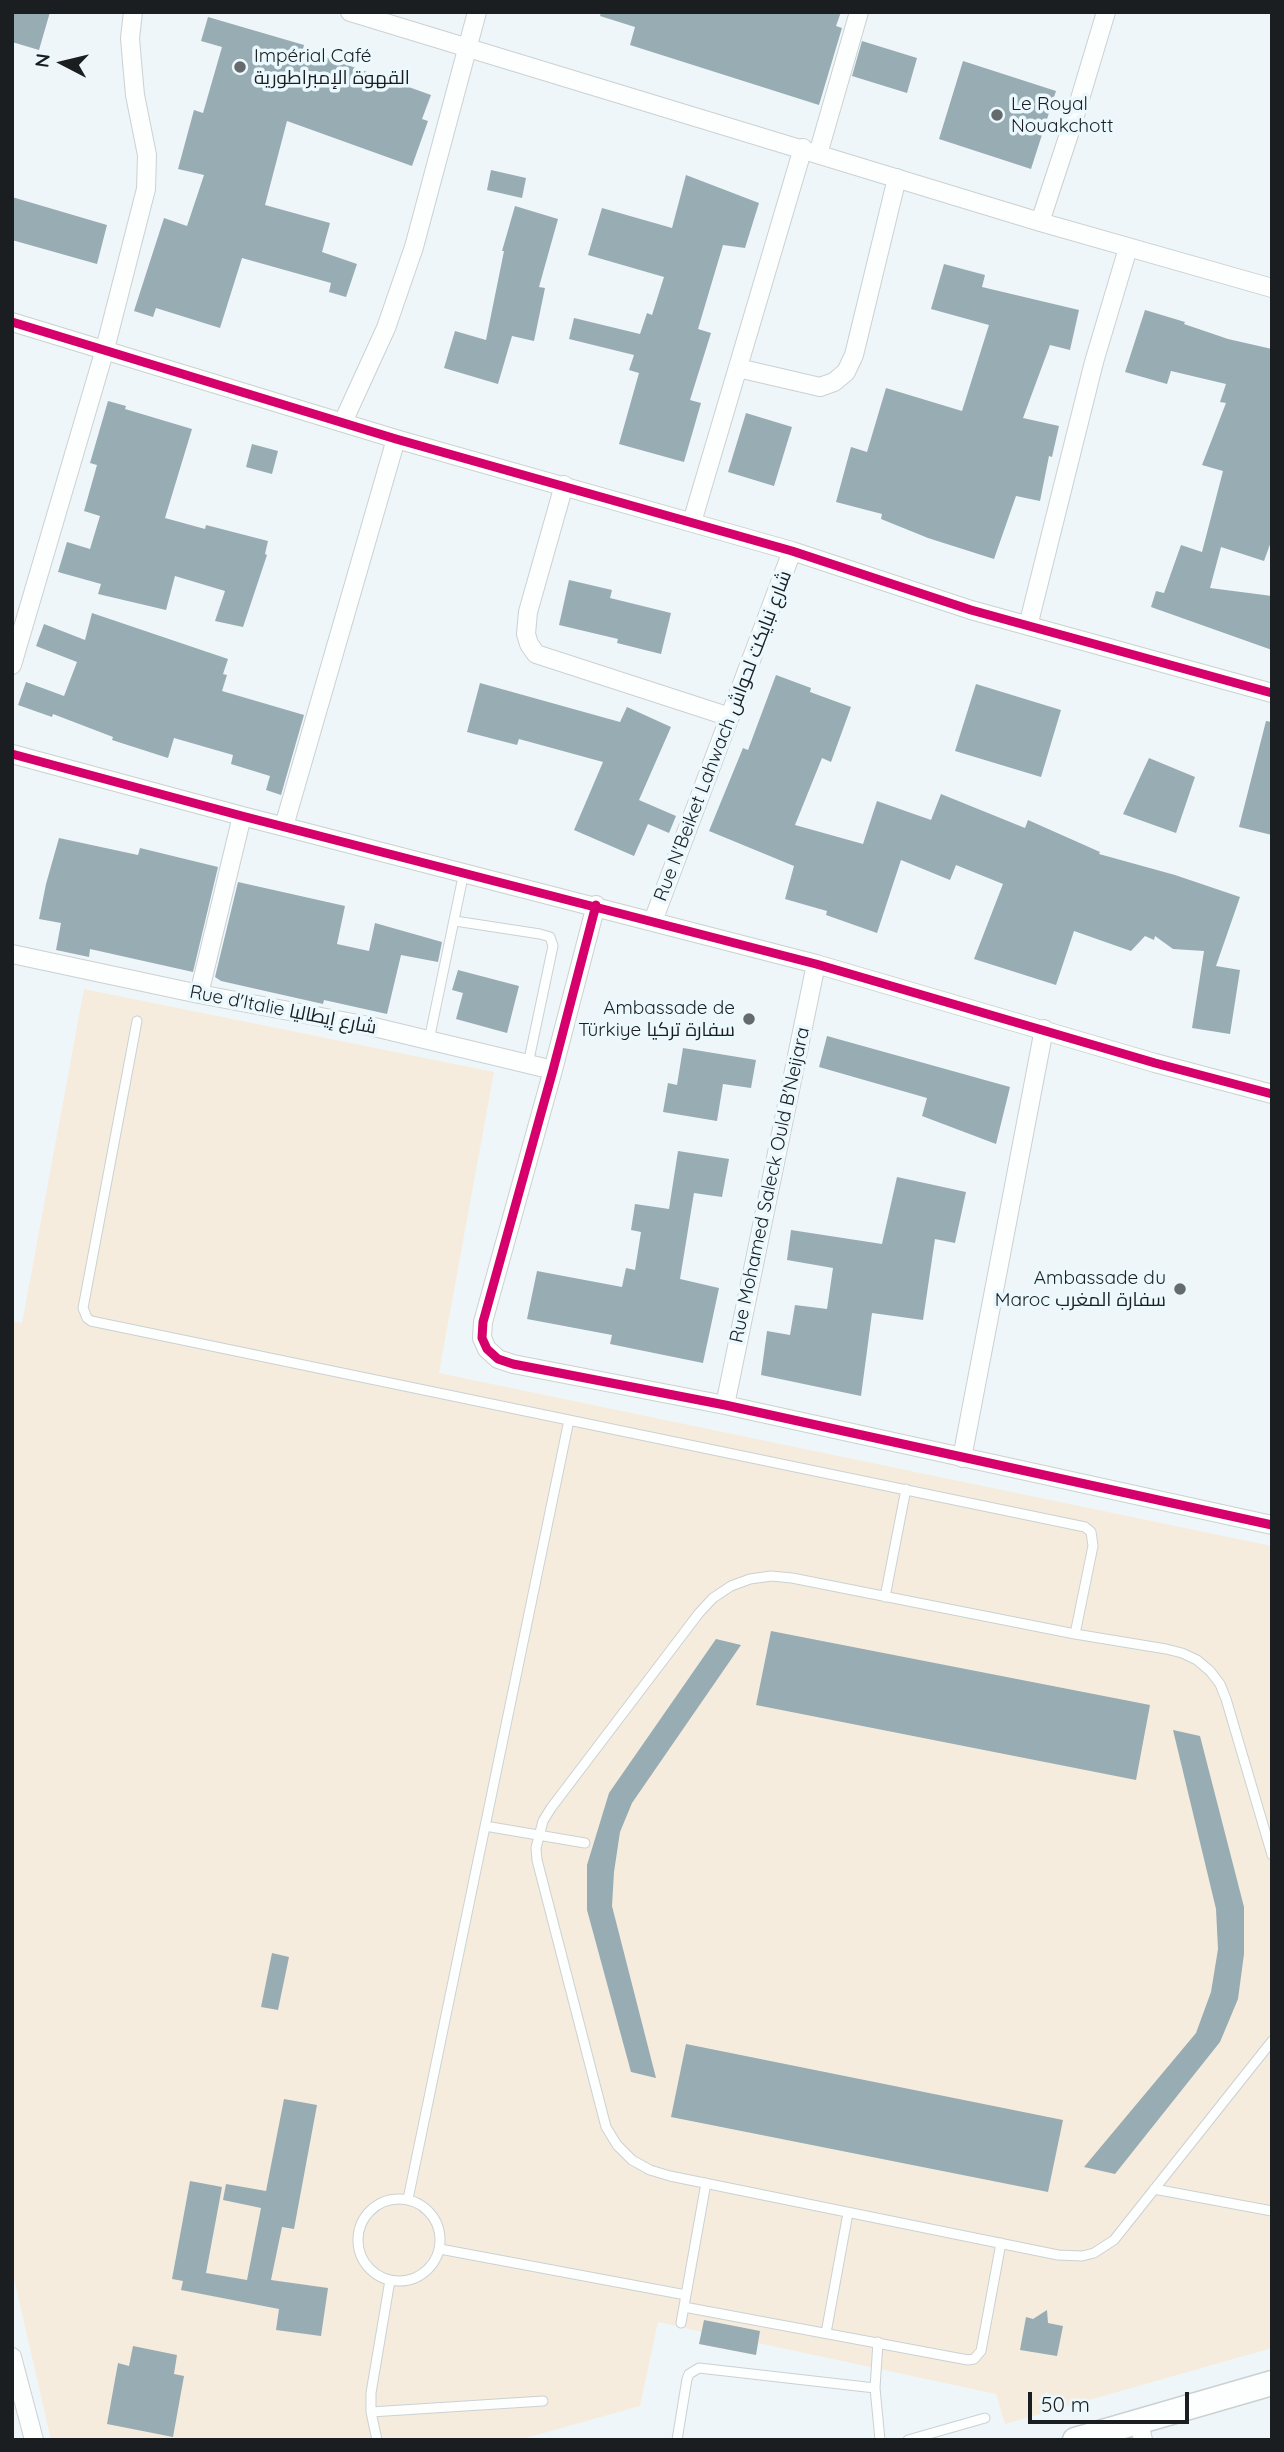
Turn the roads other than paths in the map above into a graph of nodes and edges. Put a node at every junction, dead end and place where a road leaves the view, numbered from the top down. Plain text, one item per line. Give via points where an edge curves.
1 (133, 12) edge
2 (350, 12) edge
3 (477, 12) edge
4 (859, 12) edge
5 (1105, 12) edge
6 (469, 48) junction
7 (811, 151) junction
8 (897, 178) junction
9 (1040, 222) junction
10 (1128, 248) junction
11 (1272, 288) edge
12 (12, 322) edge
13 (105, 349) junction
14 (738, 368) junction
15 (343, 422) junction
16 (396, 439) junction
17 (564, 485) junction
18 (692, 522) junction
19 (792, 551) junction
20 (1028, 626) junction
21 (12, 665) edge
22 (1272, 693) edge
23 (730, 717) junction
24 (12, 754) edge
25 (242, 816) junction
26 (284, 826) junction
27 (464, 872) junction
28 (596, 905) junction
29 (455, 921) junction
30 (653, 921) junction
31 (12, 954) edge
32 (816, 964) junction
33 (199, 994) junction
34 (137, 1021) dead end
35 (1044, 1029) junction
36 (429, 1040) junction
37 (528, 1064) junction
38 (553, 1070) junction
39 (1272, 1094) edge
40 (725, 1405) junction
41 (569, 1420) junction
42 (962, 1458) junction
43 (906, 1489) junction
44 (1272, 1525) edge
45 (884, 1597) junction
46 (1076, 1634) junction
47 (485, 1826) junction
48 (538, 1835) junction
49 (585, 1843) dead end
50 (1272, 1855) edge
51 (1272, 2041) edge
52 (706, 2183) junction
53 (1154, 2189) junction
54 (408, 2199) junction
55 (1272, 2211) edge
56 (848, 2213) junction
57 (1001, 2243) junction
58 (440, 2249) junction
59 (390, 2280) junction
60 (686, 2295) junction
61 (684, 2307) junction
62 (681, 2323) dead end
63 (826, 2333) junction
64 (878, 2342) junction
65 (12, 2357) edge
66 (1272, 2383) edge
67 (875, 2388) junction
68 (543, 2401) dead end
69 (371, 2412) junction
70 (985, 2418) dead end
71 (1141, 2431) edge
72 (677, 2438) edge
73 (34, 2440) edge
74 (377, 2440) edge
75 (665, 2440) edge
76 (880, 2440) edge
77 (908, 2440) edge
78 (1075, 2440) edge

1 - 13 street via 130,38 147,155 146,189
2 - 6 street
3 - 6 street
4 - 7 street
5 - 9 street
6 - 7 street
6 - 15 street via 414,247 386,328
7 - 8 street
7 - 14 street
8 - 9 street
8 - 14 street via 846,372 820,387
9 - 10 street
10 - 11 street
10 - 20 street via 1094,362
12 - 13 street
13 - 15 street
13 - 21 street
14 - 18 street
15 - 16 street
16 - 17 street
16 - 26 street
17 - 18 street
17 - 23 street via 528,612 526,634 536,654
18 - 19 street
19 - 20 street
19 - 23 street, Rue N'Beiket Lahwach شارع نبايكت لحواش
20 - 22 street
23 - 30 street, Rue N'Beiket Lahwach شارع نبايكت لحواش
24 - 25 street
25 - 26 street
25 - 33 street
26 - 27 street
27 - 28 street
27 - 29 lane
28 - 30 street
28 - 38 street
29 - 36 lane
29 - 37 lane via 550,937 553,946
30 - 32 street
31 - 33 street, Rue d'Italie شارع إيطاليا
32 - 35 street
32 - 40 street, Rue Mohamed Saleck Ould B'Neijara
33 - 36 street, Rue d'Italie شارع إيطاليا
34 - 41 lane via 83,1308 87,1318 96,1324
35 - 39 street
35 - 42 street
36 - 37 street, Rue d'Italie شارع إيطاليا
37 - 38 street, Rue d'Italie شارع إيطاليا
38 - 40 street via 483,1322 487,1349 513,1364
40 - 42 street
41 - 43 lane
41 - 47 lane
42 - 44 street
43 - 45 lane
43 - 46 lane via 1085,1527 1091,1532 1093,1546
45 - 46 lane
45 - 48 lane via 771,1576 741,1583 713,1598 551,1808
46 - 50 lane via 1182,1653 1210,1671 1227,1699
47 - 48 lane
47 - 54 lane
48 - 49 lane
48 - 52 lane via 537,1860 606,2127 632,2160 650,2170
51 - 53 lane
52 - 56 lane
52 - 60 lane
53 - 55 lane
53 - 57 lane via 1114,2240 1094,2253 1070,2257
54 - 58 lane via 430,2212 438,2223
54 - 59 lane via 383,2202 372,2209 359,2231 363,2260
56 - 57 lane
56 - 63 lane
57 - 64 lane via 978,2356 963,2359
58 - 59 lane via 425,2273 412,2280
58 - 60 lane
59 - 69 lane via 373,2372
60 - 61 lane
61 - 62 lane
61 - 63 lane
63 - 64 lane
64 - 67 lane
65 - 73 street
66 - 71 street
67 - 72 lane via 699,2368 687,2379
67 - 76 lane
68 - 69 lane
69 - 74 lane
70 - 77 lane
71 - 78 street
72 - 75 lane

